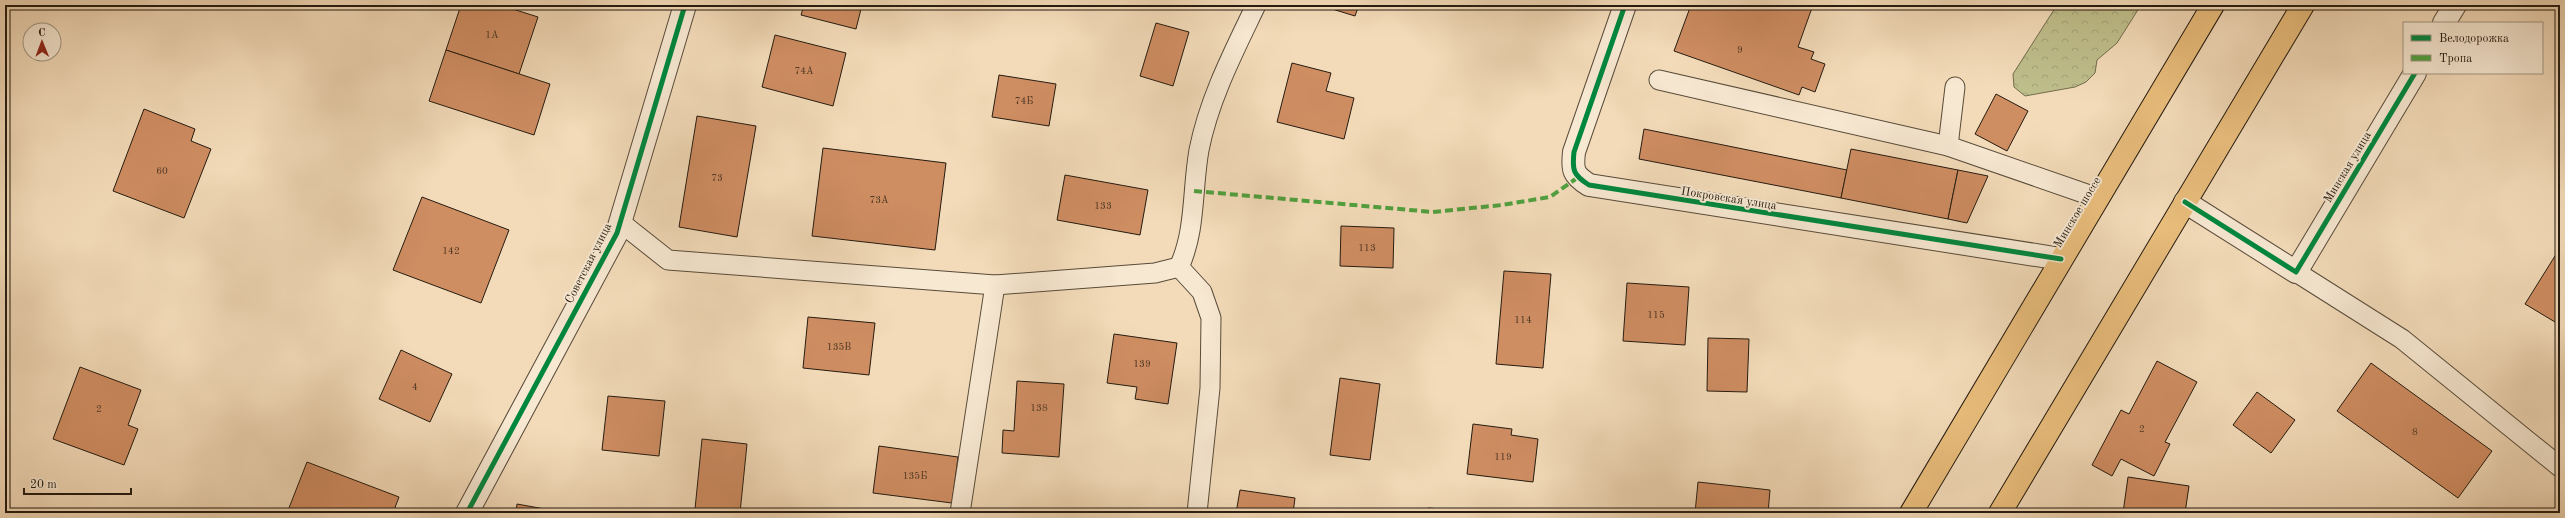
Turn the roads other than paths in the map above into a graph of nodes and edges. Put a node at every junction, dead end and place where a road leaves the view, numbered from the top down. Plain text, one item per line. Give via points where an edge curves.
1 (685, 5) edge
2 (1256, 5) edge
3 (1625, 5) edge
4 (2213, 5) edge
5 (2303, 5) edge
6 (2455, 5) edge
7 (2445, 22) edge
8 (2414, 74) edge
9 (1659, 80) dead end
10 (1955, 87) dead end
11 (1948, 146) junction
12 (2098, 198) junction
13 (2185, 202) junction
14 (620, 222) junction
15 (2061, 259) junction
16 (1179, 267) junction
17 (2296, 272) junction
18 (995, 285) junction
19 (2560, 467) edge
20 (467, 513) edge
21 (960, 513) edge
22 (1197, 513) edge
23 (1911, 513) edge
24 (2000, 513) edge

1 - 14 street, Советская улица
2 - 16 lane via 1222,75 1200,149 1187,250
3 - 15 street, Покровская улица via 1574,152 1572,167 1577,178 1589,185
4 - 12 highway, Минское шоссе
5 - 13 highway
6 - 7 street
8 - 17 street, Минская улица
9 - 11 lane
10 - 11 lane
11 - 12 lane
12 - 15 highway, Минское шоссе
13 - 17 street
13 - 24 highway
14 - 18 lane via 668,260
14 - 20 street, Советская улица via 617,233
15 - 23 highway, Минское шоссе
16 - 18 lane via 1155,273
16 - 22 lane via 1202,292 1211,318 1210,388
17 - 19 lane via 2402,339
18 - 21 lane

